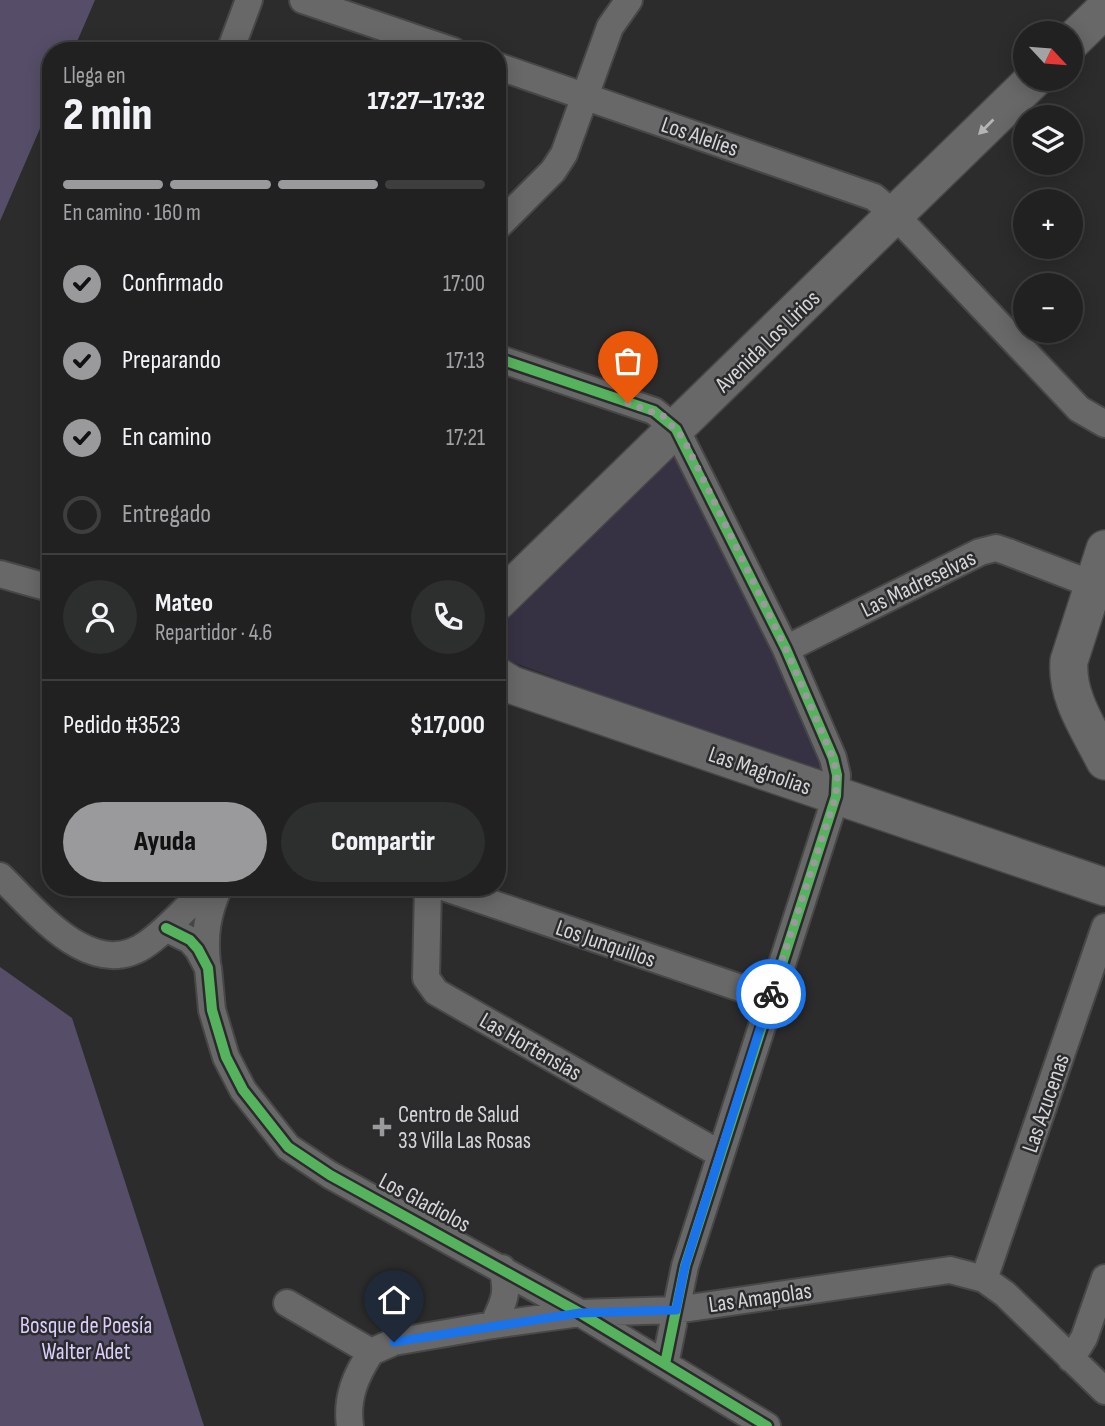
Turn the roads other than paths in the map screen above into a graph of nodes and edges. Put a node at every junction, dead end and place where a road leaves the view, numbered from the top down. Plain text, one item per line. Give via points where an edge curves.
1 (249, 0) edge
2 (303, 0) edge
3 (629, 0) edge
4 (1105, 9) edge
5 (1083, 30) edge
6 (233, 42) edge
7 (427, 42) edge
8 (506, 69) edge
9 (1022, 91) edge
10 (584, 95) junction
11 (896, 216) junction
12 (506, 218) edge
13 (506, 361) edge
14 (1105, 424) edge
15 (676, 429) junction
16 (1105, 549) edge
17 (0, 575) edge
18 (42, 584) edge
19 (1094, 585) junction
20 (506, 593) edge
21 (786, 649) junction
22 (506, 681) edge
23 (1105, 761) edge
24 (836, 796) junction
25 (0, 876) edge
26 (1105, 887) edge
27 (199, 896) edge
28 (215, 896) edge
29 (428, 896) edge
30 (469, 896) edge
31 (1105, 927) edge
32 (166, 928) junction
33 (208, 968) junction
34 (769, 998) junction
35 (720, 1154) junction
36 (502, 1268) junction
37 (1105, 1278) edge
38 (984, 1279) junction
39 (287, 1303) dead end
40 (676, 1310) junction
41 (580, 1313) junction
42 (492, 1325) junction
43 (371, 1352) junction
44 (1071, 1359) junction
45 (665, 1364) junction
46 (1105, 1391) edge
47 (350, 1426) edge
48 (766, 1426) edge

1 - 6 street
2 - 7 street
3 - 10 street via 610,27
4 - 5 street
8 - 10 street, Los Alelíes
9 -> 11 street, Avenida Los Lirios
10 - 11 street, Los Alelíes via 874,197
10 - 12 street via 559,164
11 - 14 street, Los Alelíes via 1079,409
11 - 15 street, Avenida Los Lirios
13 - 15 street via 654,411
15 - 20 street, Avenida Los Lirios
15 - 21 street
16 - 19 street
17 - 18 street
19 - 21 street, Las Madreselvas via 996,548
19 - 23 street via 1069,661 1068,679
21 - 24 street via 833,758
22 - 24 street, Las Magnolias
24 - 26 street, Las Magnolias
24 - 34 street
25 - 32 street via 61,934 92,952 129,953
27 - 32 street
28 - 33 street via 205,929
29 - 35 street, Las Hortensias via 426,978 436,992
30 - 34 street, Los Junquillos
31 - 38 street, Las Azucenas
32 - 33 street, Los Gladiolos via 190,940
33 - 36 street, Los Gladiolos via 212,1010 226,1057 243,1090 288,1147 330,1175
34 - 35 street
35 - 40 street
36 - 41 street, Los Gladiolos
36 - 42 street via 505,1299
37 - 44 street via 1084,1338
38 - 40 street, Las Amapolas via 950,1270
38 - 44 street
39 - 43 street
40 - 41 street, Las Amapolas
40 - 45 street
41 - 42 street, Las Amapolas
41 - 45 street, Los Gladiolos
42 - 43 street, Las Amapolas via 394,1342
43 - 47 street via 350,1394
44 - 46 street
45 - 48 street, Los Gladiolos

